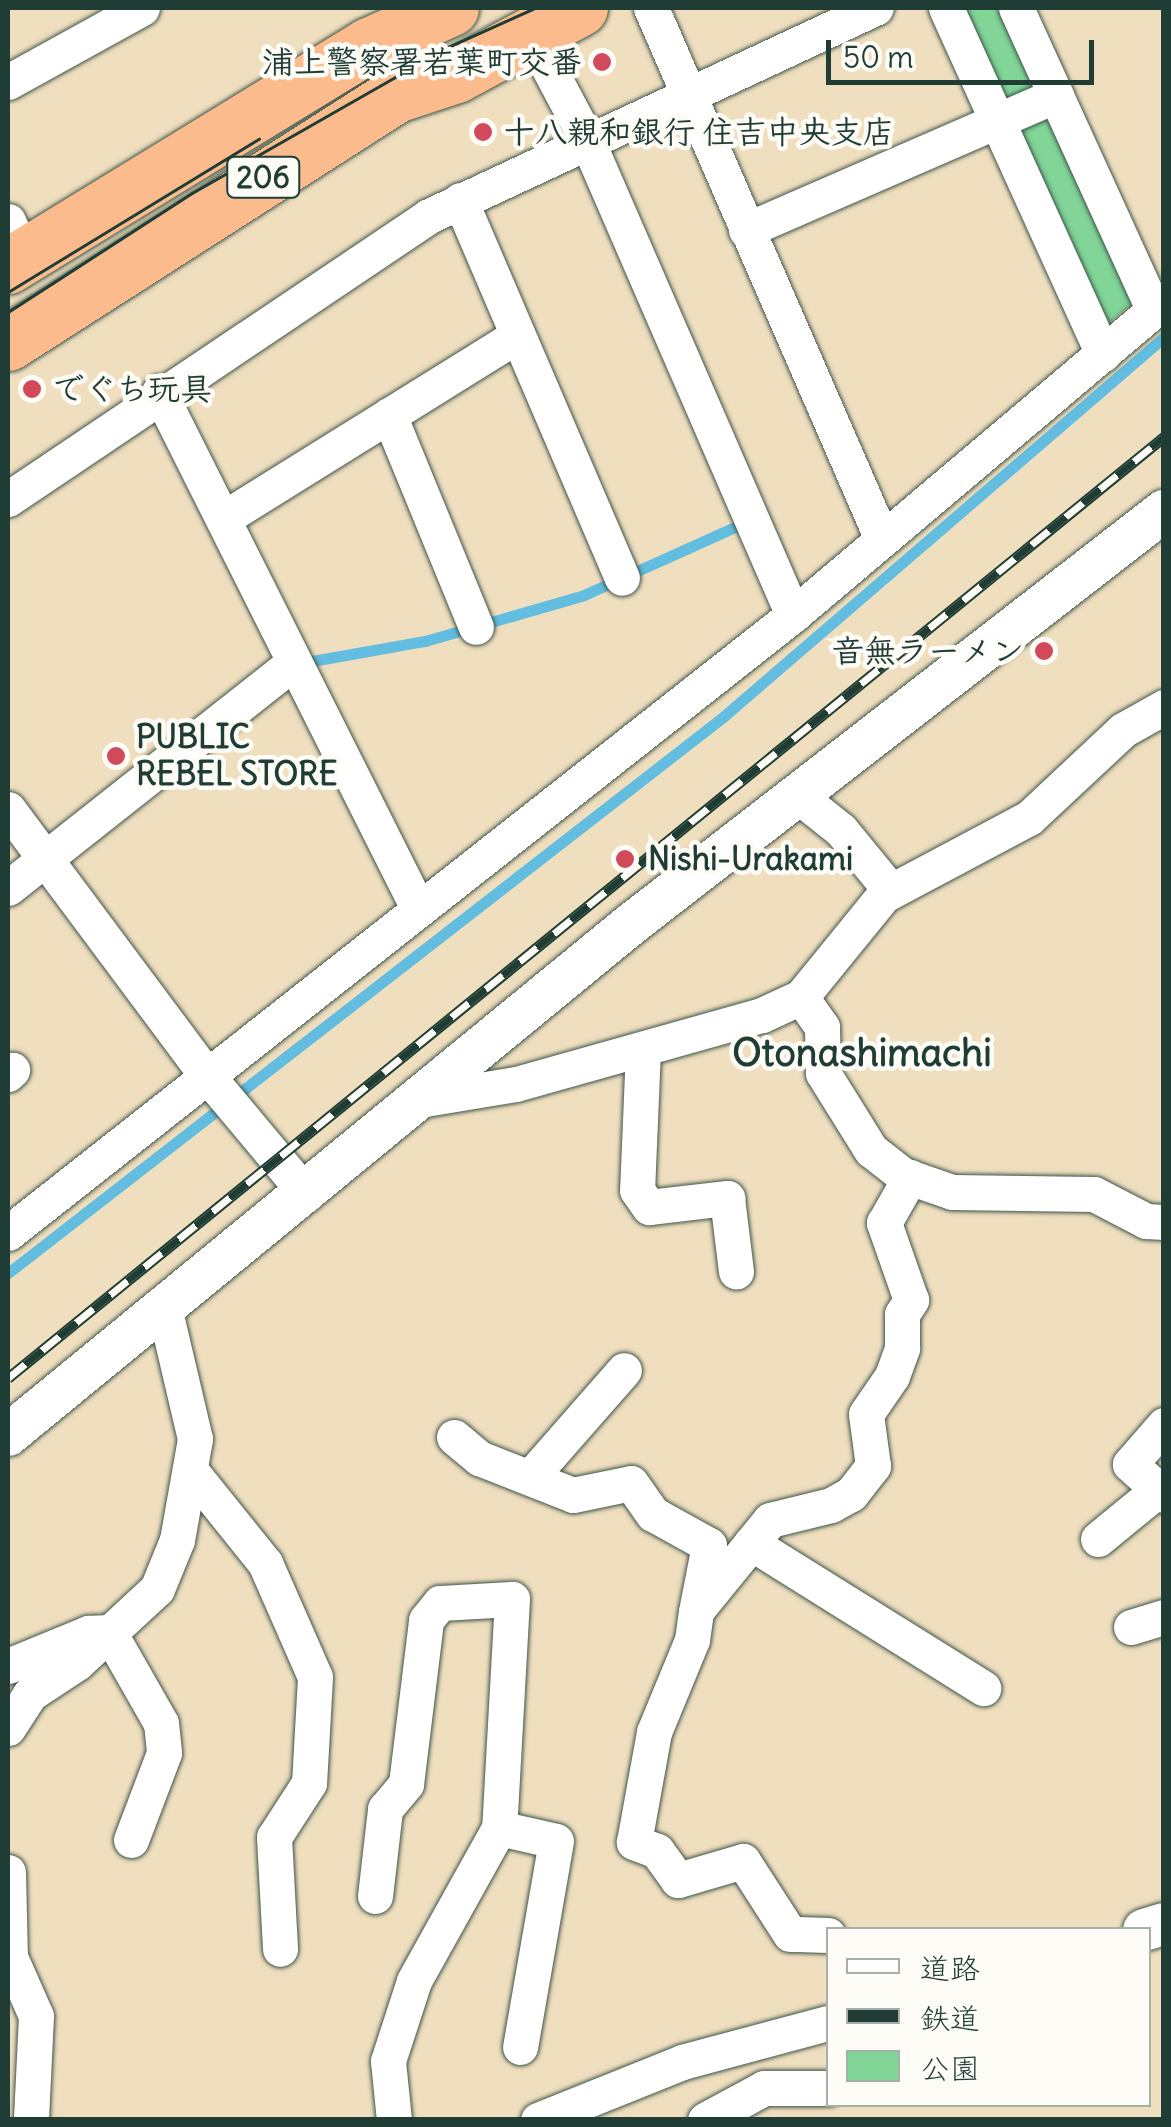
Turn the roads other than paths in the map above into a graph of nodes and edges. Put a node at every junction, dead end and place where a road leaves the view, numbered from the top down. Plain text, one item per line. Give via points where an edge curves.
1 (142, 8) edge
2 (450, 8) edge
3 (580, 8) edge
4 (651, 8) edge
5 (876, 8) edge
6 (946, 8) edge
7 (1016, 8) edge
8 (523, 19) edge
9 (8, 82) edge
10 (686, 92) junction
11 (1056, 95) junction
12 (996, 118) junction
13 (586, 138) junction
14 (460, 200) junction
15 (746, 230) junction
16 (13, 247) edge
17 (1158, 304) edge
18 (518, 335) junction
19 (8, 343) edge
20 (1102, 354) junction
21 (159, 392) junction
22 (390, 415) junction
23 (8, 499) edge
24 (1164, 510) edge
25 (224, 518) junction
26 (882, 539) junction
27 (622, 578) dead end
28 (792, 616) junction
29 (476, 627) dead end
30 (292, 664) junction
31 (1164, 707) edge
32 (797, 795) junction
33 (8, 809) edge
34 (44, 857) junction
35 (8, 888) edge
36 (891, 891) junction
37 (417, 906) junction
38 (801, 998) junction
39 (642, 1049) junction
40 (205, 1073) junction
41 (419, 1100) junction
42 (910, 1178) junction
43 (306, 1194) junction
44 (1164, 1222) edge
45 (8, 1233) edge
46 (736, 1271) dead end
47 (164, 1311) junction
48 (624, 1370) dead end
49 (1164, 1426) edge
50 (8, 1436) edge
51 (454, 1437) dead end
52 (191, 1470) junction
53 (533, 1474) junction
54 (1162, 1491) edge
55 (1098, 1539) dead end
56 (751, 1543) junction
57 (696, 1611) junction
58 (109, 1632) junction
59 (8, 1666) edge
60 (983, 1688) dead end
61 (8, 1728) edge
62 (498, 1828) junction
63 (131, 1840) dead end
64 (8, 1872) edge
65 (375, 1896) dead end
66 (826, 1935) edge
67 (280, 1949) dead end
68 (826, 2024) edge
69 (520, 2048) dead end
70 (826, 2088) edge
71 (32, 2120) edge
72 (394, 2120) edge
73 (538, 2120) edge
74 (705, 2120) edge

1 - 9 street
2 - 16 highway, 206 via 369,45
3 - 8 highway, 206
4 - 10 street
5 - 10 street
6 - 12 street
7 - 11 street
8 - 13 street
8 - 19 highway, 206 via 456,75 396,95
10 - 13 street
10 - 15 street
11 - 12 street
11 - 17 street
12 - 15 street
12 - 20 street
13 - 14 street
13 - 28 street
14 - 18 street
14 - 21 street
15 - 26 street
17 - 20 street
18 - 22 street
18 - 27 street
20 - 26 street
21 - 23 street
21 - 25 street
22 - 25 street
22 - 29 street
24 - 32 street
25 - 30 street
26 - 28 street
28 - 37 street
30 - 34 street
30 - 37 street
31 - 36 street via 1123,730 1029,818
32 - 36 street via 841,830
32 - 41 street
33 - 34 street
34 - 35 street
34 - 40 street
36 - 38 street
37 - 40 street
38 - 39 street
38 - 42 street via 822,1027 822,1074 871,1150
39 - 41 street via 516,1084
39 - 46 street via 637,1190 650,1208 727,1198
40 - 43 street
40 - 45 street
41 - 43 street
42 - 44 street via 952,1192 1094,1194 1146,1221
42 - 56 street via 884,1223 911,1300 902,1314 892,1376 866,1414 872,1466 851,1494 770,1520
43 - 47 street
47 - 50 street
47 - 52 street via 195,1440
48 - 53 street
49 - 54 street via 1130,1464
51 - 53 street via 480,1458
52 - 58 street via 157,1588
52 - 67 street via 265,1563 315,1678 310,1783 274,1838
53 - 57 street via 573,1495 632,1483 652,1514 710,1545
54 - 55 street
56 - 57 street
56 - 60 street
57 - 66 street via 692,1640 654,1732 634,1842 657,1851 678,1880 743,1861 790,1934
58 - 59 street via 88,1633
58 - 61 street via 30,1694
58 - 63 street via 161,1722 164,1753
62 - 65 street via 512,1599 440,1603 426,1620 406,1784 385,1809
62 - 69 street via 556,1841
62 - 72 street via 414,1982 388,2061
64 - 71 street via 10,1957 36,2016
68 - 73 street via 682,2062
70 - 74 street via 764,2088

